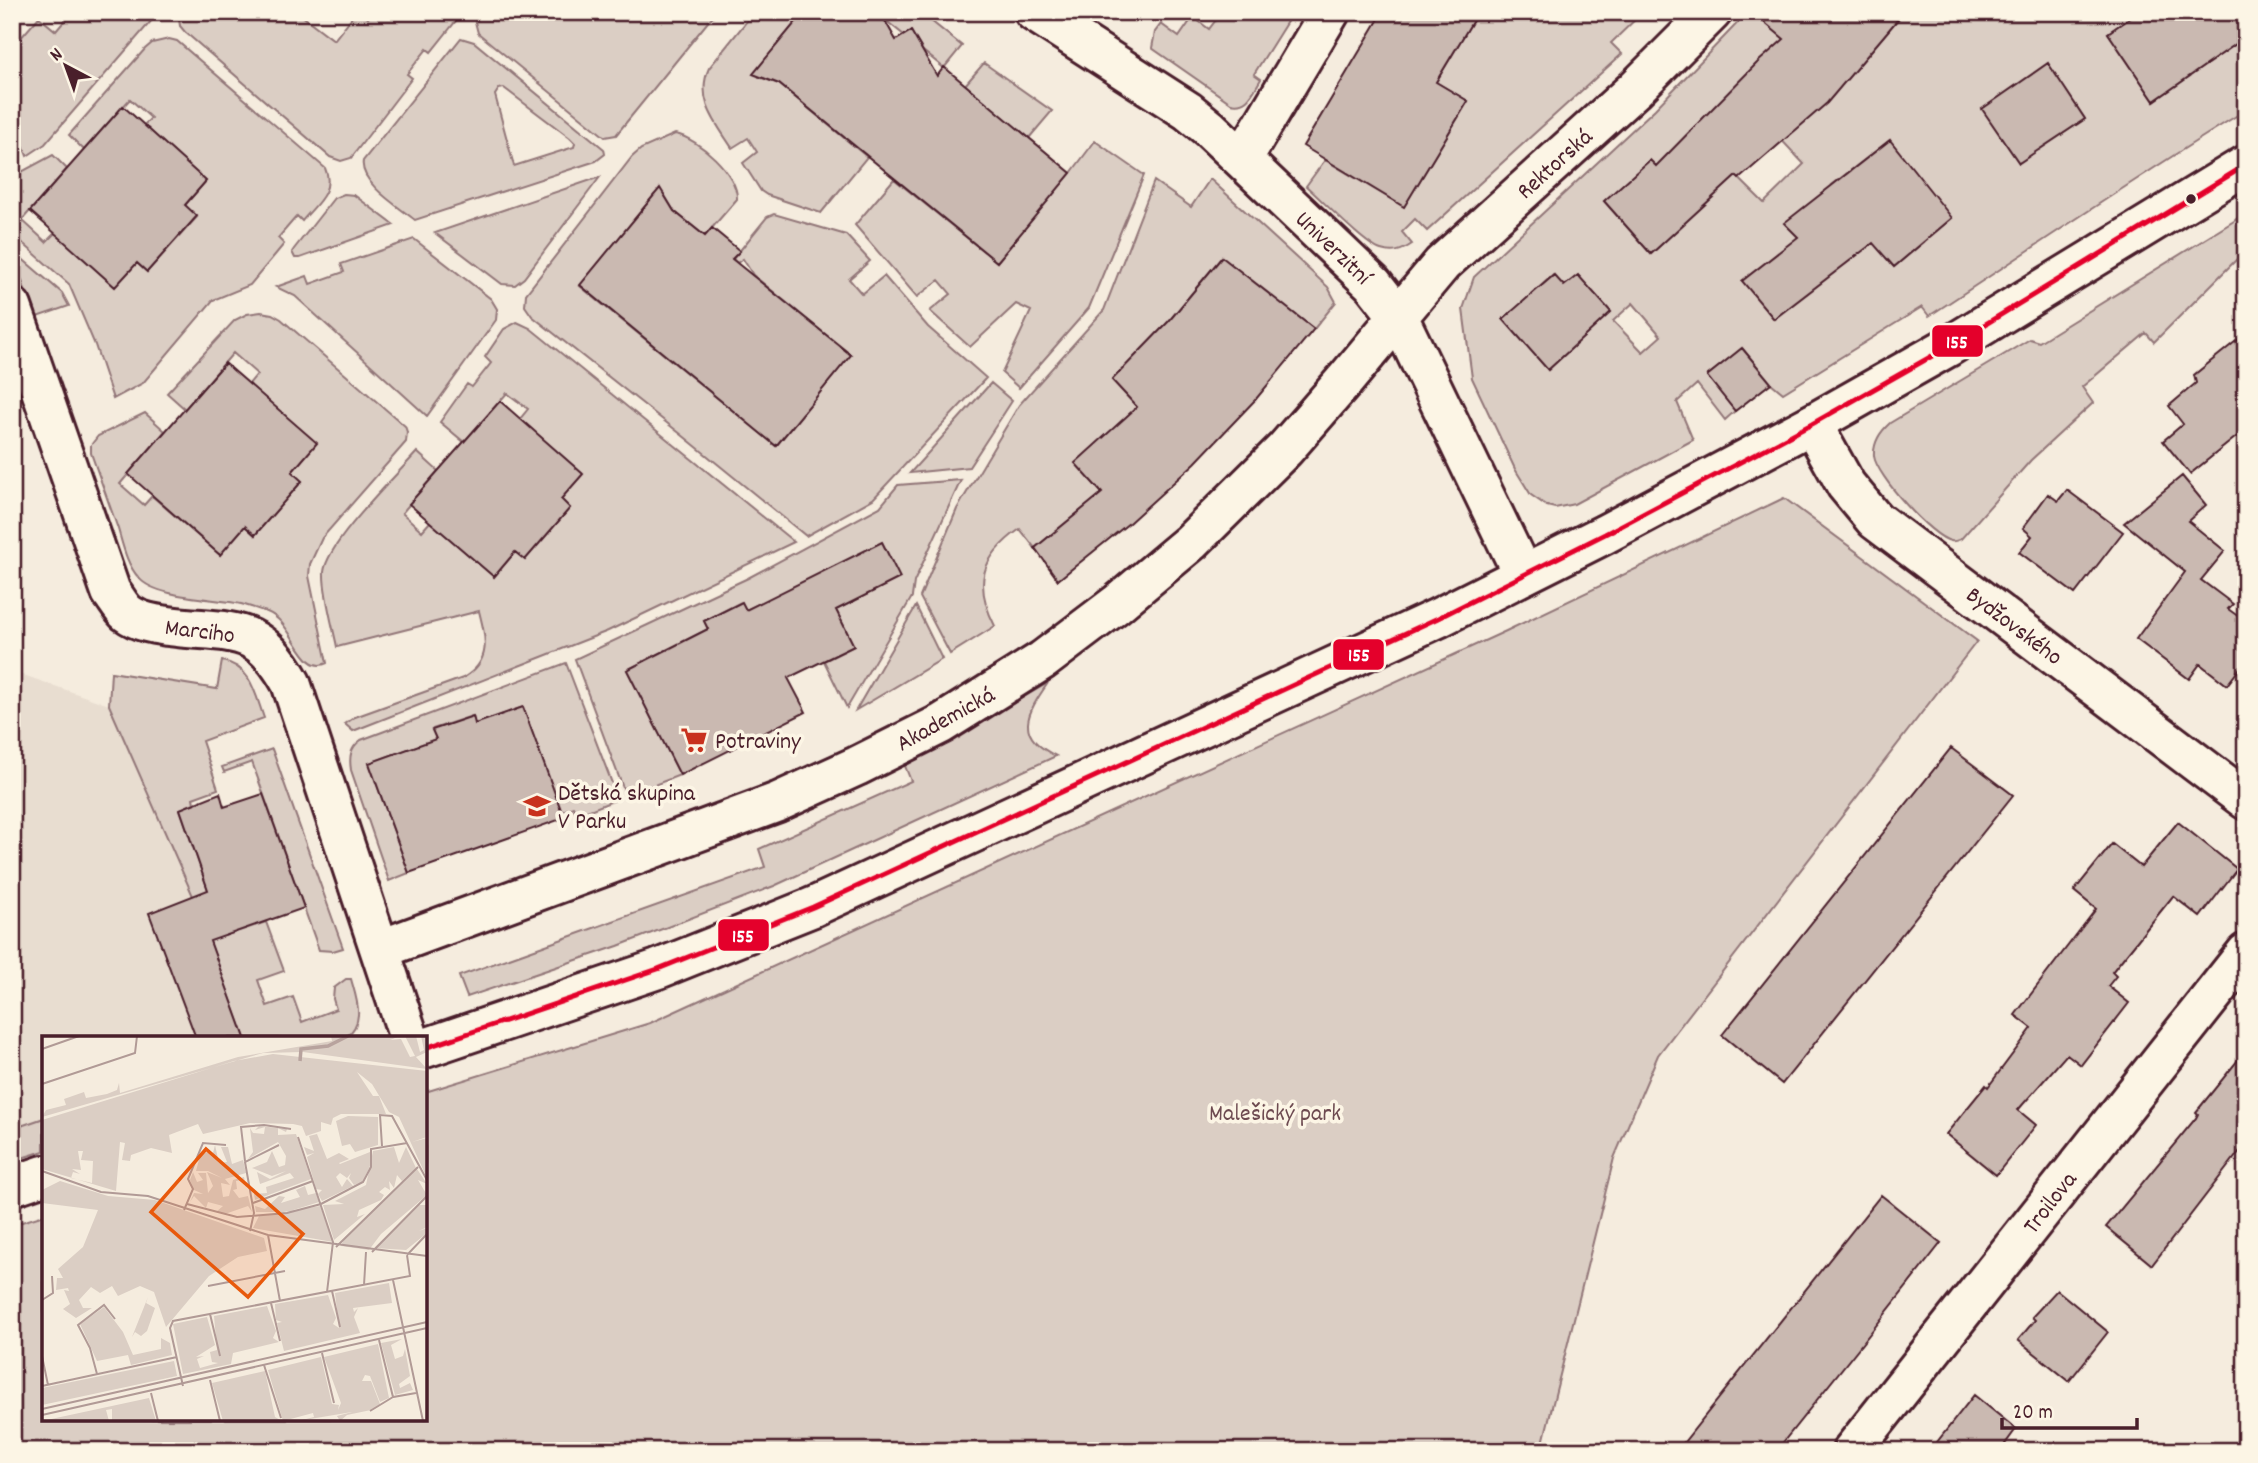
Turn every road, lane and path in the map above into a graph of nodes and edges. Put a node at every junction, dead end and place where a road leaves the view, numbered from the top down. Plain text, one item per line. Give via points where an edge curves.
1 (1034, 12) edge
2 (1330, 12) edge
3 (1712, 12) edge
4 (1243, 158) junction
5 (2246, 165) edge
6 (12, 307) edge
7 (1398, 316) junction
8 (1812, 424) junction
9 (1523, 575) junction
10 (2246, 800) edge
11 (381, 949) junction
12 (2246, 953) edge
13 (408, 1036) edge
14 (427, 1047) edge
15 (42, 1176) edge
16 (12, 1186) edge
17 (1852, 1451) edge

1 - 4 street, Univerzitní via 1188,111
2 - 4 street
3 - 7 street, Rektorská via 1635,89 1442,264
4 - 7 street, Univerzitní via 1373,284
5 - 8 street via 1948,347
6 - 11 street, Marciho via 111,592 127,613 147,623 232,631 253,638 276,658 291,683
7 - 9 street, Univerzitní
7 - 11 street, Akademická via 1285,449 1191,542 1086,628 994,692 941,724 778,802
8 - 9 street
8 - 10 street, Bydžovského via 1846,485 1874,520
9 - 14 street via 813,906 658,969
11 - 13 street, Marciho
12 - 17 street, Troilova
15 - 16 street

